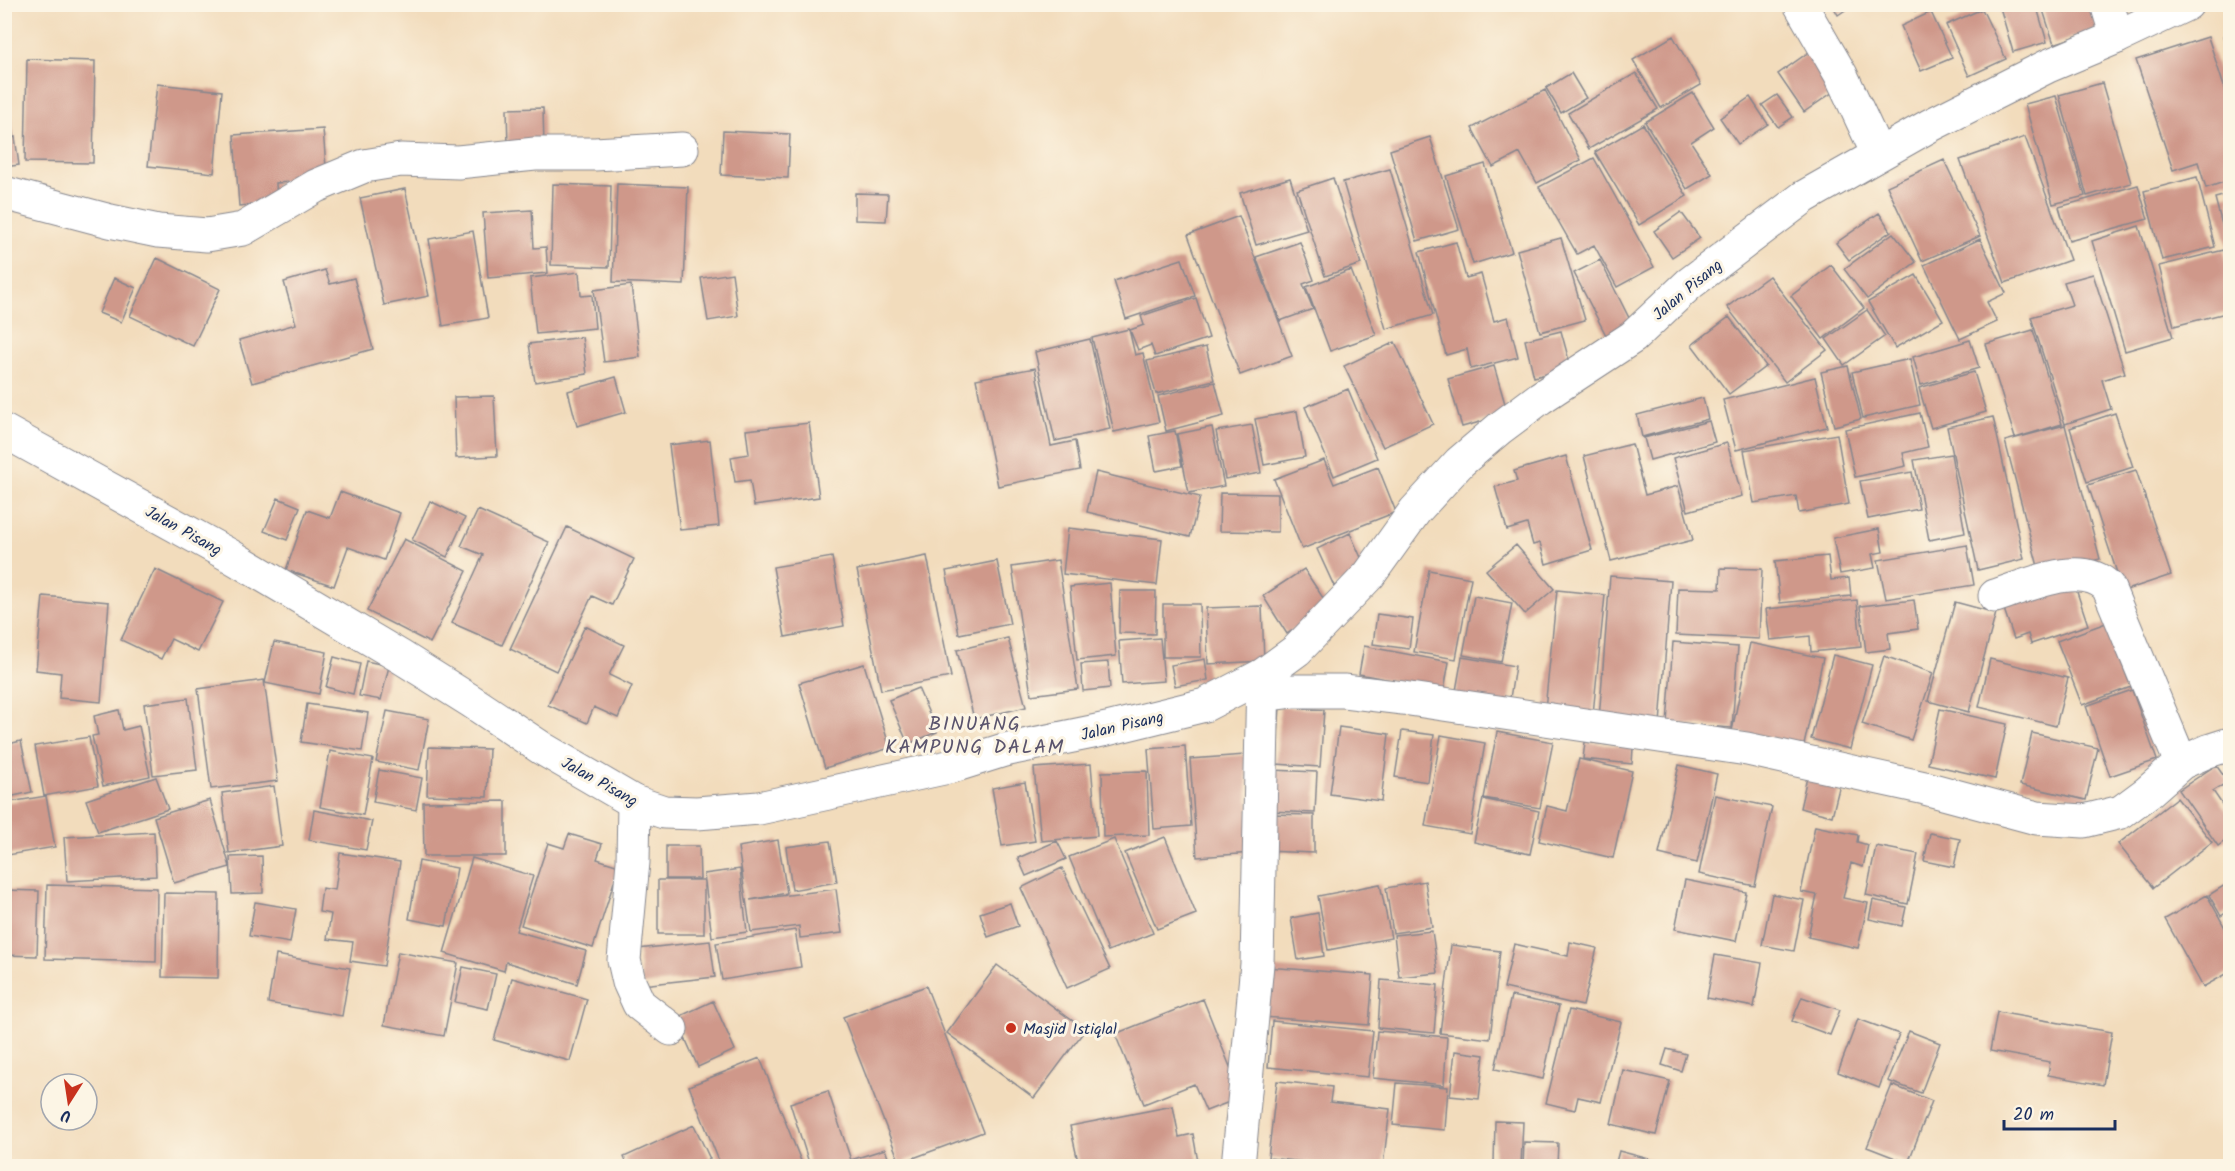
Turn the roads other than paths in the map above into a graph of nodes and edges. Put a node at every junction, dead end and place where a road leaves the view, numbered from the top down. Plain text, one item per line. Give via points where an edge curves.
1 (1800, 4) edge
2 (2107, 4) edge
3 (2187, 4) edge
4 (2117, 37) junction
5 (682, 149) dead end
6 (1878, 154) junction
7 (4, 193) edge
8 (4, 431) edge
9 (1995, 596) dead end
10 (1263, 685) junction
11 (2230, 744) edge
12 (2181, 763) junction
13 (634, 802) junction
14 (671, 1029) dead end
15 (1238, 1167) edge

1 - 6 street via 1841,75
2 - 4 street
3 - 4 street, Jalan Pisang
4 - 6 street, Jalan Pisang via 2048,66
5 - 7 street via 535,154 458,162 401,160 364,166 316,186 243,229 207,235 158,231
6 - 10 street, Jalan Pisang via 1804,197 1689,284 1633,337 1540,398 1460,462 1415,511 1369,575
8 - 13 street, Jalan Pisang via 229,555
9 - 12 street via 2060,576 2077,574 2101,580 2108,587
10 - 12 street via 1294,691 1344,691 1747,749 1925,788 2037,818 2084,821 2121,812
10 - 13 street, Jalan Pisang via 1205,705 1107,729 759,808 664,812
10 - 15 street via 1257,963
11 - 12 street
13 - 14 street via 624,960 639,1004

